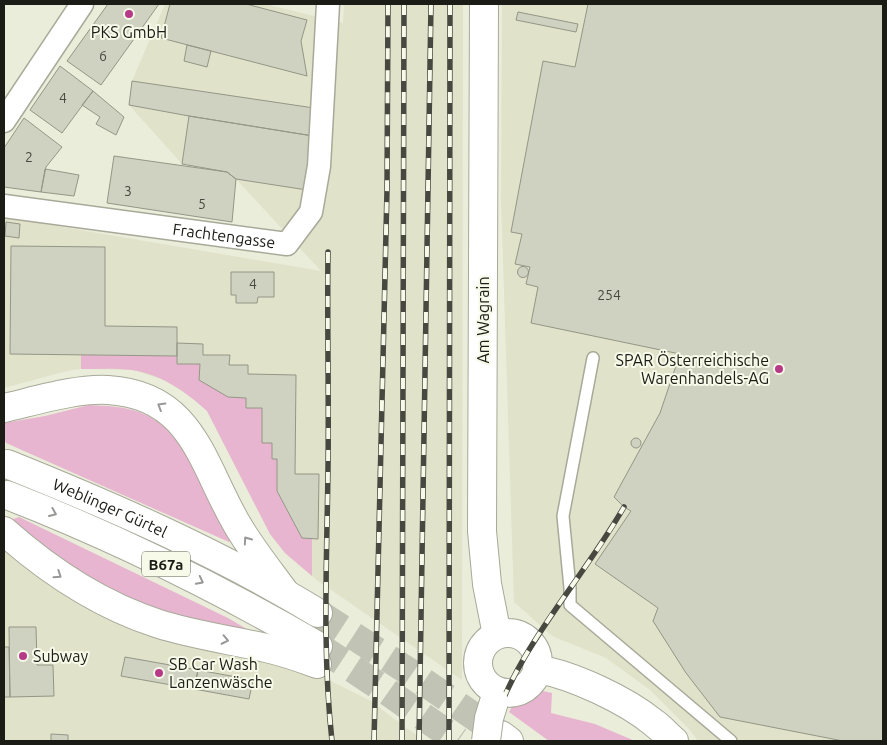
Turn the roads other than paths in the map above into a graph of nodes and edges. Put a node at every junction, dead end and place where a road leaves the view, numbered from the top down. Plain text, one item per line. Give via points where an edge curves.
1 (82, 4) edge
2 (328, 4) edge
3 (484, 4) edge
4 (4, 121) edge
5 (4, 206) edge
6 (593, 358) dead end
7 (4, 408) edge
8 (7, 464) dead end
9 (8, 495) dead end
10 (4, 531) edge
11 (286, 594) junction
12 (318, 613) tunnel mouth
13 (497, 635) junction
14 (537, 669) junction
15 (496, 696) junction
16 (499, 739) edge
17 (674, 741) edge
18 (731, 741) edge

1 - 4 street
2 - 5 street, Frachtengasse via 316,185 311,212 287,244
3 - 13 main road, Am Wagrain via 482,531 487,584
6 - 18 lane via 563,516 570,605
11 -> 7 main road via 238,526 204,455 181,422 166,408 147,398 107,390 87,390
8 - 11 main road, Weblinger Gürtel / B67a via 174,536
9 - 10 main road, Weblinger Gürtel / B67a via 144,553 241,602 317,655 272,650 167,626 131,614 82,591
11 - 12 main road, Weblinger Gürtel / B67a
13 - 14 main road via 511,633 527,639 535,651
13 - 15 main road via 484,644 477,665 482,680
14 - 15 main road via 522,690
14 - 17 main road via 604,693 653,722
15 - 16 main road, bridge

